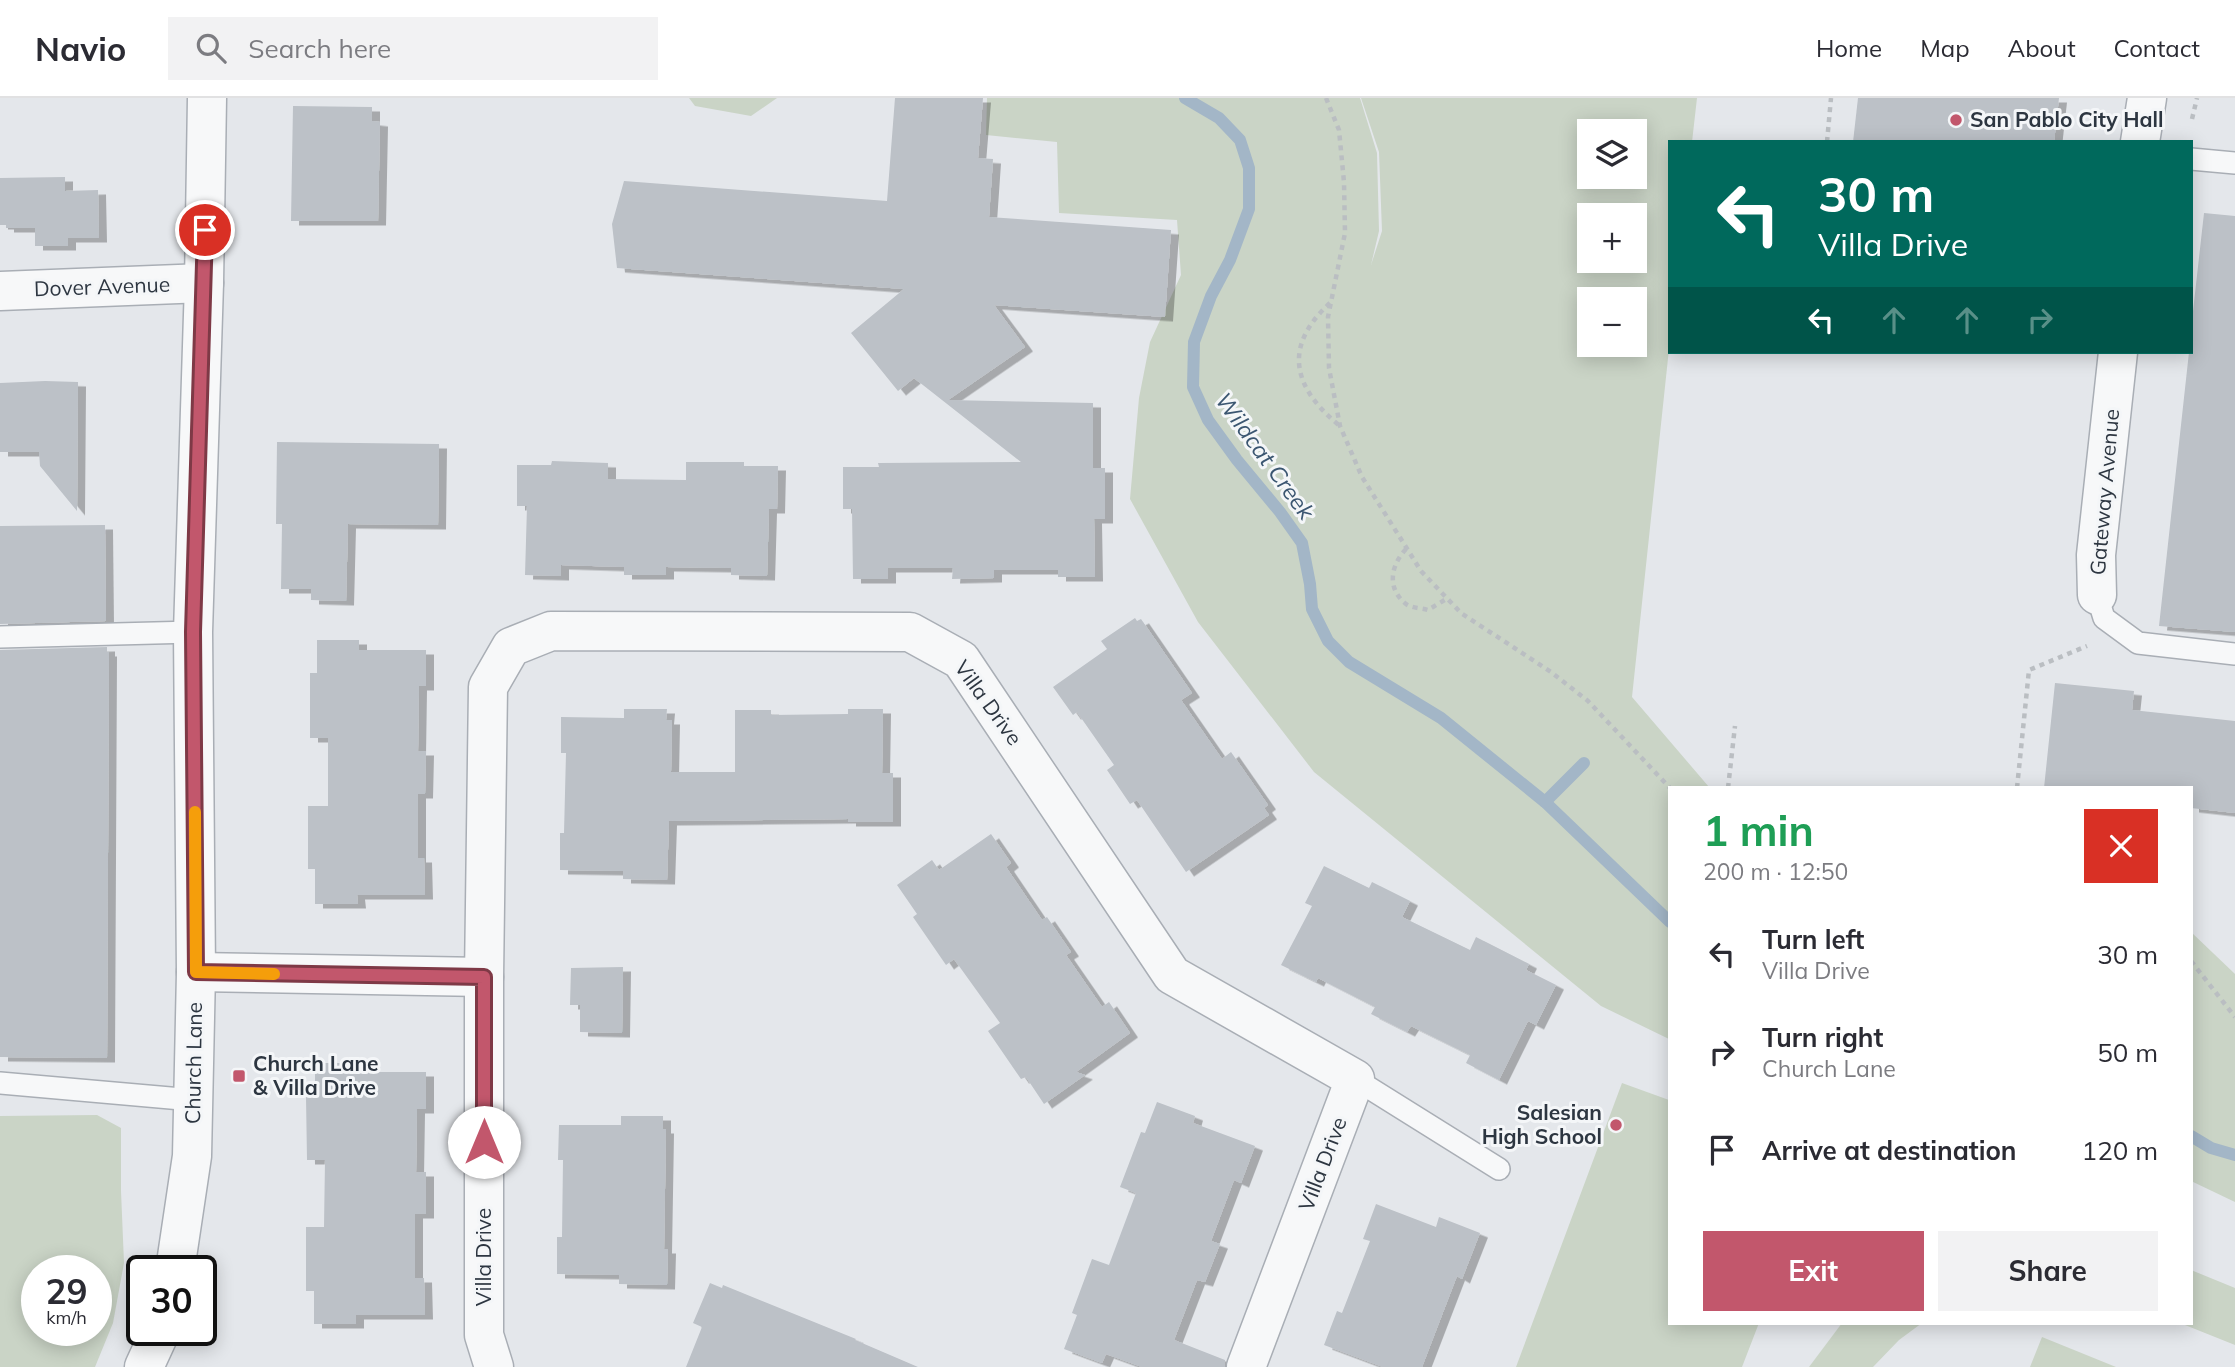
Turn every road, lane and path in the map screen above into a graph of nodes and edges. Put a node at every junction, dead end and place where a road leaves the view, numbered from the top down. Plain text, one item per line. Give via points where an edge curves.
1 (207, 98) edge
2 (1326, 98) edge
3 (1831, 98) edge
4 (2147, 98) edge
5 (2197, 98) edge
6 (2192, 119) dead end
7 (1827, 140) edge
8 (2140, 140) edge
9 (2193, 159) edge
10 (2235, 163) edge
11 (205, 283) junction
12 (0, 291) edge
13 (1329, 303) junction
14 (2118, 354) edge
15 (1340, 426) junction
16 (1406, 549) junction
17 (1448, 598) junction
18 (2106, 611) junction
19 (193, 632) junction
20 (0, 637) edge
21 (2235, 654) edge
22 (1735, 726) dead end
23 (1668, 786) edge
24 (1728, 786) edge
25 (2017, 786) edge
26 (2193, 964) edge
27 (196, 972) junction
28 (484, 977) junction
29 (2235, 1017) edge
30 (1355, 1079) junction
31 (0, 1083) edge
32 (193, 1100) junction
33 (1499, 1169) dead end
34 (177, 1255) edge
35 (154, 1346) edge
36 (144, 1367) edge
37 (494, 1367) edge
38 (1246, 1367) edge

1 - 11 street, Church Lane
2 - 13 path via 1339,130 1345,182 1345,233
3 - 7 path
4 - 8 street
5 - 6 path
9 - 10 lane
11 - 12 street, Dover Avenue
11 - 19 street, Church Lane
13 - 15 path via 1329,368
13 - 15 path via 1303,335 1298,361 1303,383 1320,410
14 - 18 street, Gateway Avenue via 2096,555
15 - 16 path via 1362,477
16 - 17 path
16 - 17 path via 1391,578 1397,594 1408,606 1427,610
17 - 23 path via 1461,612 1588,701
18 - 21 lane via 2138,643
18 - 25 path via 2095,642 2029,670
19 - 20 lane
19 - 27 street, Church Lane
22 - 24 path
26 - 29 path
27 - 28 street
27 - 32 street, Church Lane
28 - 30 street, Villa Drive via 488,687 511,647 551,631 910,632 961,660 1172,975
28 - 37 street, Villa Drive via 484,1335
30 - 33 lane
30 - 38 street, Villa Drive
31 - 32 lane
32 - 34 street, Church Lane via 192,1156
35 - 36 street

